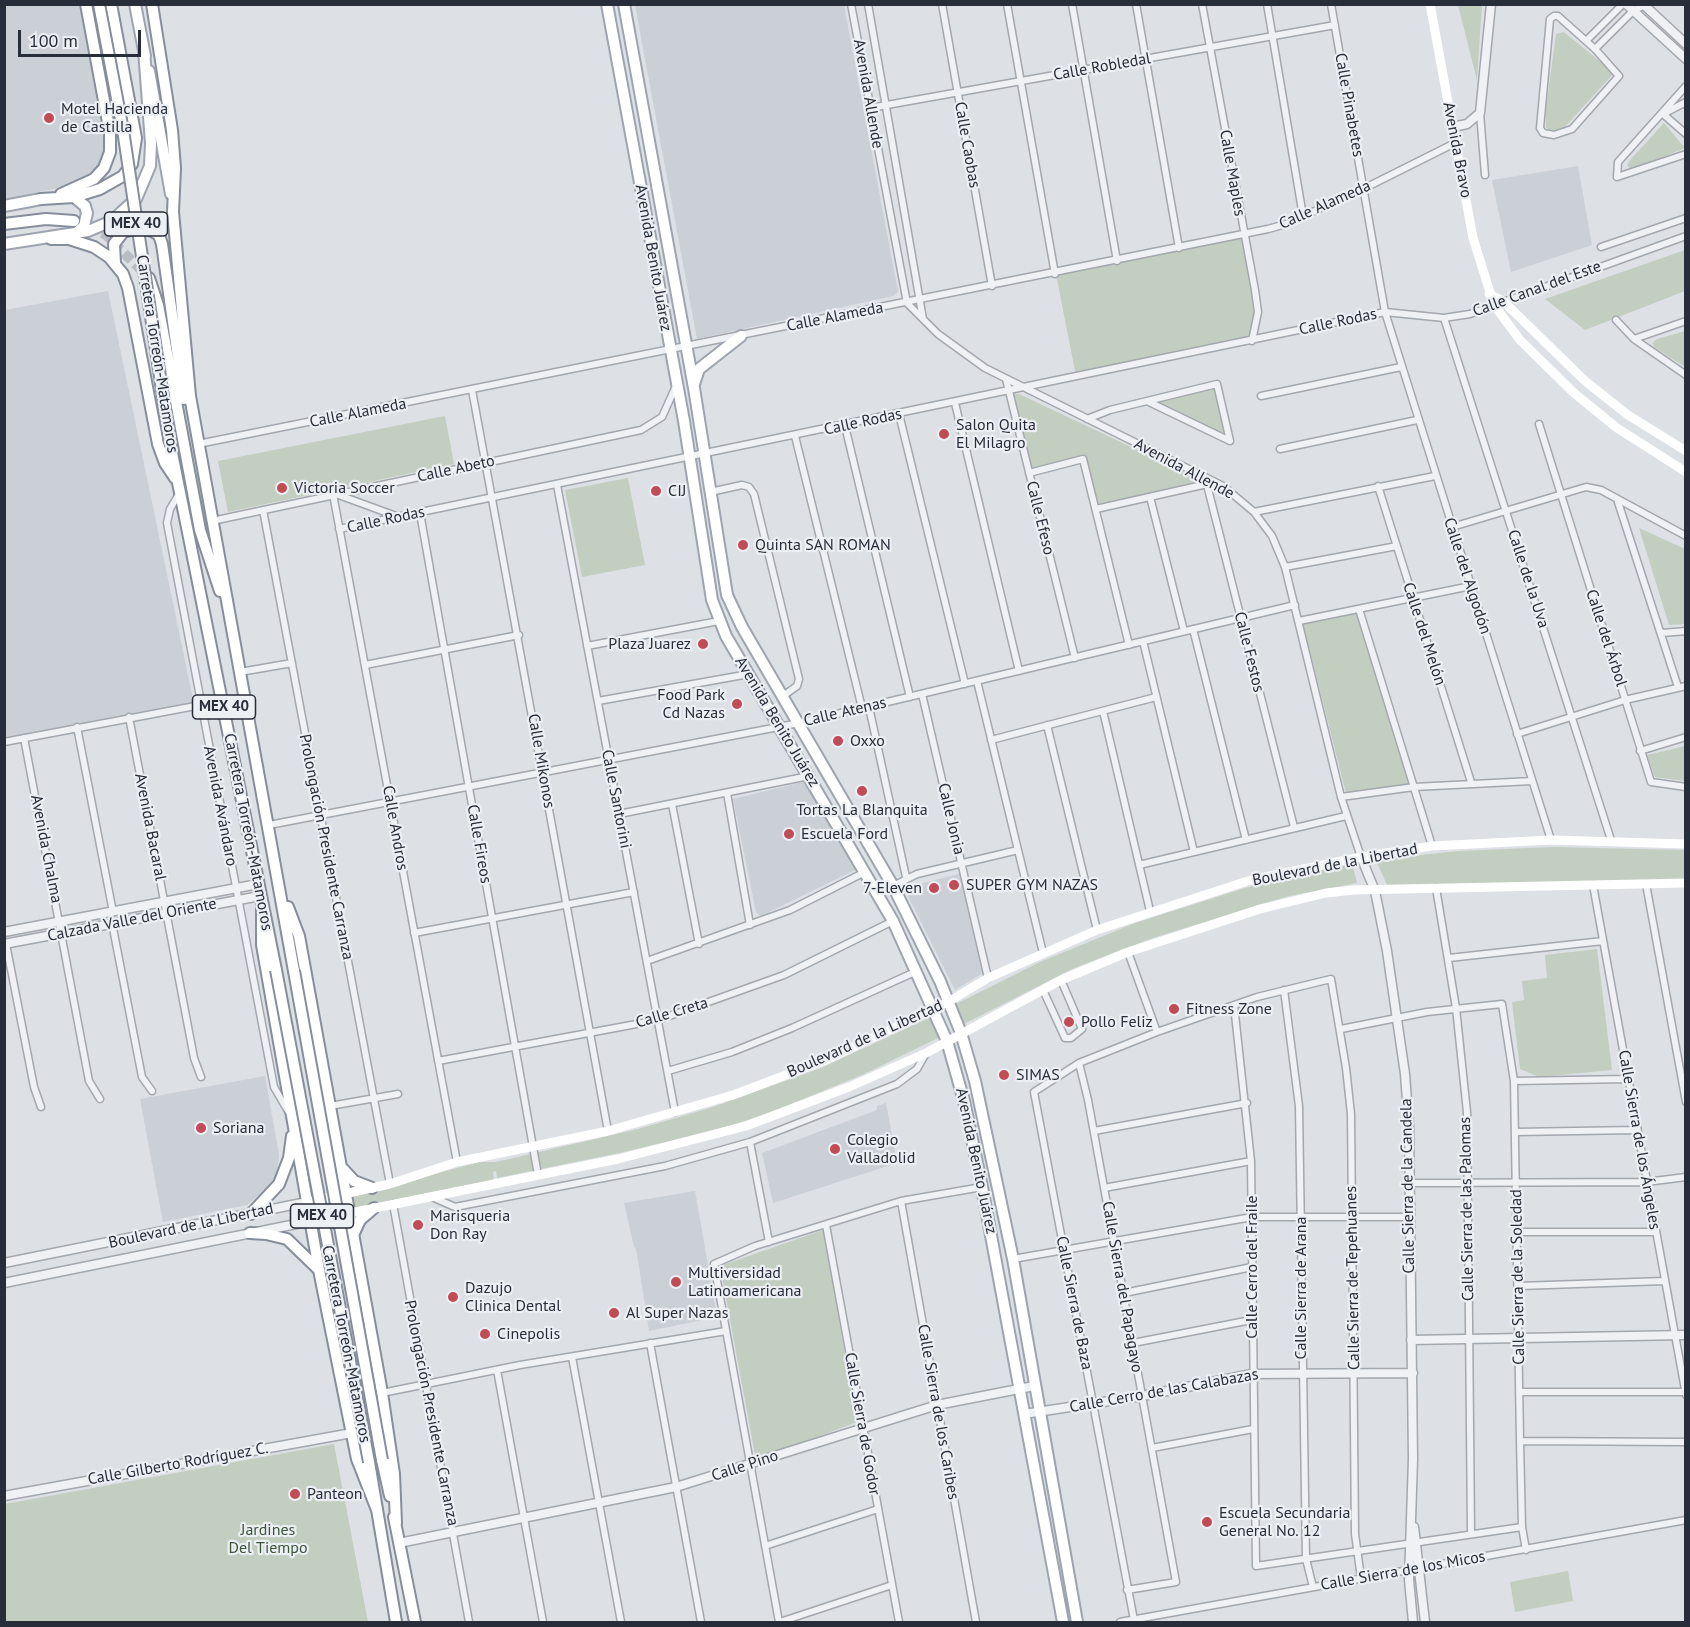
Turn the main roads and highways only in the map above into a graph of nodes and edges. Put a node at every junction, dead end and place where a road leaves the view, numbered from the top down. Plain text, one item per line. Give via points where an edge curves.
1 (86, 4) edge
2 (99, 4) edge
3 (111, 4) edge
4 (135, 4) edge
5 (152, 4) edge
6 (607, 4) edge
7 (624, 4) edge
8 (1430, 4) edge
9 (144, 50) junction
10 (74, 197) junction
11 (41, 199) junction
12 (4, 206) edge
13 (173, 212) junction
14 (74, 221) dead end
15 (4, 224) edge
16 (73, 234) junction
17 (51, 239) junction
18 (4, 244) edge
19 (115, 263) junction
20 (149, 278) tunnel mouth
21 (1498, 303) junction
22 (741, 336) road end
23 (1585, 381) junction
24 (694, 388) junction
25 (1574, 393) junction
26 (1674, 445) junction
27 (1686, 452) edge
28 (1664, 460) junction
29 (1686, 472) edge
30 (177, 481) junction
31 (210, 510) junction
32 (227, 608) junction
33 (1686, 844) edge
34 (1686, 883) edge
35 (260, 894) junction
36 (282, 896) junction
37 (948, 1002) junction
38 (935, 1009) junction
39 (961, 1033) junction
40 (947, 1041) junction
41 (293, 1120) junction
42 (300, 1161) junction
43 (341, 1162) junction
44 (372, 1188) junction
45 (346, 1194) junction
46 (307, 1202) junction
47 (374, 1208) junction
48 (350, 1212) junction
49 (251, 1214) road end
50 (310, 1221) junction
51 (250, 1233) road end
52 (355, 1238) junction
53 (318, 1265) junction
54 (377, 1510) junction
55 (396, 1523) junction
56 (396, 1623) edge
57 (415, 1623) edge
58 (1063, 1623) edge
59 (1077, 1623) edge

1 - 11 main road via 110,133 110,152 94,179
2 - 30 main road, Carretera Torreón-Matamoros / MEX 40, bridge via 123,130
3 - 10 main road via 136,138 135,154 123,176
4 - 9 main road, MEX 40
5 - 13 main road, MEX 40 via 172,130
6 - 38 main road, Avenida Benito Juárez via 677,384 707,580 719,621 893,921
7 - 24 main road, Avenida Benito Juárez
8 - 21 main road, Avenida Bravo via 1473,238 1489,294
9 - 13 main road, MEX 40 via 165,149
9 - 16 main road via 151,143 145,182 120,216 95,229
10 - 11 main road
10 - 16 main road via 85,206 87,220
11 - 12 main road
13 - 31 main road, MEX 40 via 190,396
14 - 15 main road via 46,219
16 - 17 main road
17 - 18 main road
17 - 19 main road via 86,243
19 - 30 main road via 128,288 160,451
19 - 31 main road via 114,244 123,232 143,226 159,235 190,434
20 - 32 main road via 158,305 200,530
21 - 23 main road, Avenida Bravo
21 - 25 main road, Avenida Bravo via 1521,340
22 - 24 main road via 699,369
23 - 25 main road
23 - 26 main road, Avenida Bravo
24 - 37 main road, Avenida Benito Juárez via 730,603 893,886
25 - 28 main road, Avenida Bravo
26 - 27 main road, Avenida Bravo
26 - 28 main road
28 - 29 main road, Avenida Bravo
30 - 35 main road, Carretera Torreón-Matamoros / MEX 40
31 - 32 main road, MEX 40
32 - 36 main road, MEX 40
33 - 37 main road, Boulevard de la Libertad via 1551,840 1432,846 1251,880 1097,930 988,978
34 - 39 main road, Boulevard de la Libertad via 1326,893 1260,909 1128,952 1061,980
35 - 41 main road via 262,945
35 - 54 main road, Carretera Torreón-Matamoros / MEX 40, bridge
36 - 43 main road via 299,936
36 - 55 main road, MEX 40, bridge
37 - 38 main road, Boulevard de la Libertad
37 - 39 main road, Avenida Benito Juárez
38 - 40 main road, Avenida Benito Juárez
38 - 44 main road, Boulevard de la Libertad via 826,1060 675,1113 457,1162
39 - 40 main road, Boulevard de la Libertad
39 - 59 main road, Avenida Benito Juárez via 1013,1259
40 - 47 main road, Boulevard de la Libertad via 849,1087 746,1126 669,1148
40 - 58 main road, Avenida Benito Juárez via 982,1188
41 - 42 main road
41 - 49 main road via 285,1172 271,1195
42 - 43 main road via 320,1168
42 - 46 main road
43 - 44 main road via 354,1181
43 - 45 main road
44 - 45 main road, Boulevard de la Libertad
45 - 46 main road, Boulevard de la Libertad
45 - 48 main road
46 - 50 main road
47 - 48 main road, Boulevard de la Libertad
47 - 52 main road via 360,1220
48 - 50 main road, Boulevard de la Libertad
48 - 52 main road
50 - 53 main road
51 - 53 main road via 287,1239
52 - 53 main road via 325,1250
52 - 55 main road via 394,1474
53 - 54 main road via 361,1474
54 - 56 main road, Carretera Torreón-Matamoros / MEX 40
55 - 57 main road, MEX 40

